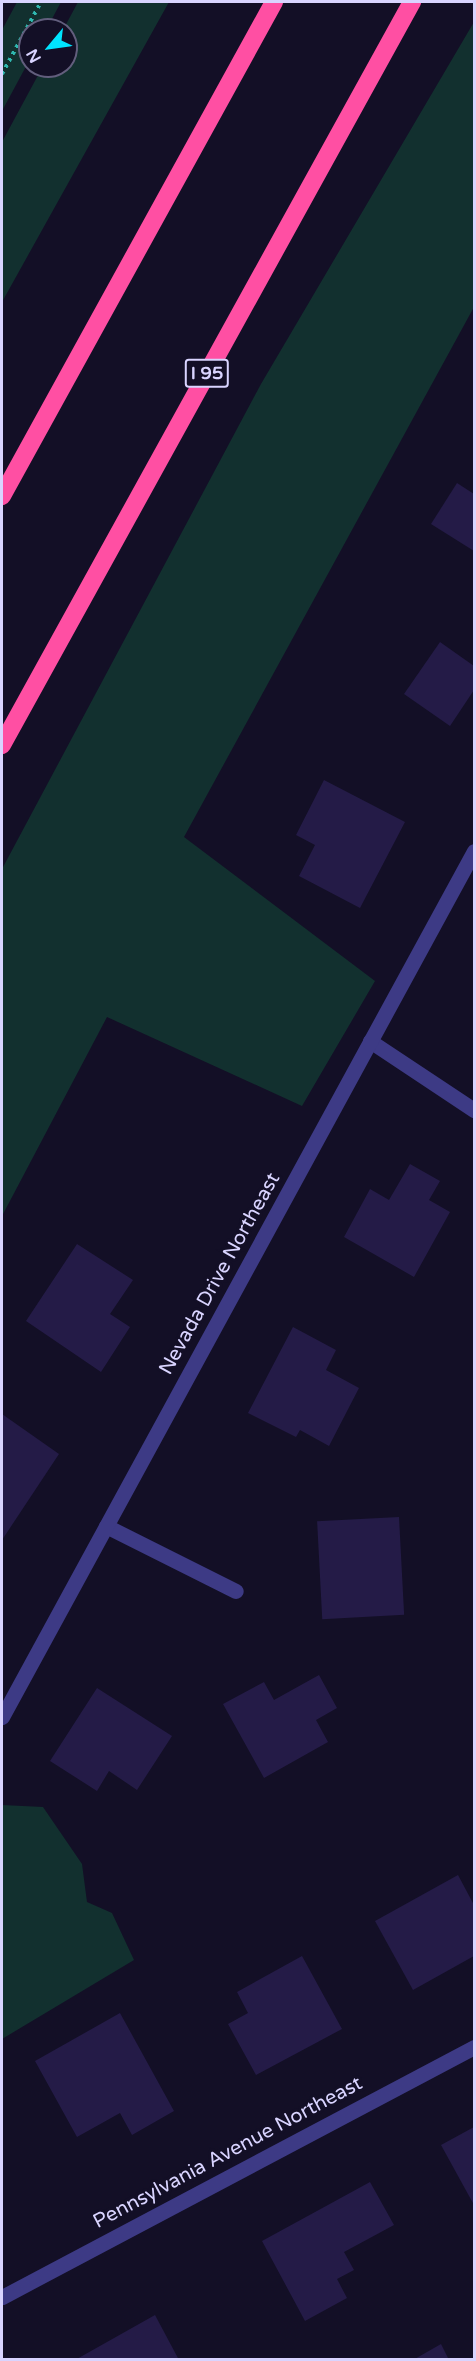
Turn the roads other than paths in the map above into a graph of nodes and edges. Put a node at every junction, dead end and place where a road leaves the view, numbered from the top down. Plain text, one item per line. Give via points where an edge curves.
1 (274, 2) edge
2 (412, 2) edge
3 (2, 496) edge
4 (2, 745) edge
5 (474, 851) edge
6 (370, 1041) junction
7 (474, 1110) edge
8 (106, 1526) junction
9 (236, 1591) dead end
10 (2, 1718) edge
11 (474, 2047) edge
12 (2, 2297) edge

1 - 3 highway
2 - 4 highway, I 95
5 - 6 street, Nevada Drive Northeast
6 - 7 street
6 - 8 street, Nevada Drive Northeast
8 - 9 street
8 - 10 street, Nevada Drive Northeast
11 - 12 street, Pennsylvania Avenue Northeast

